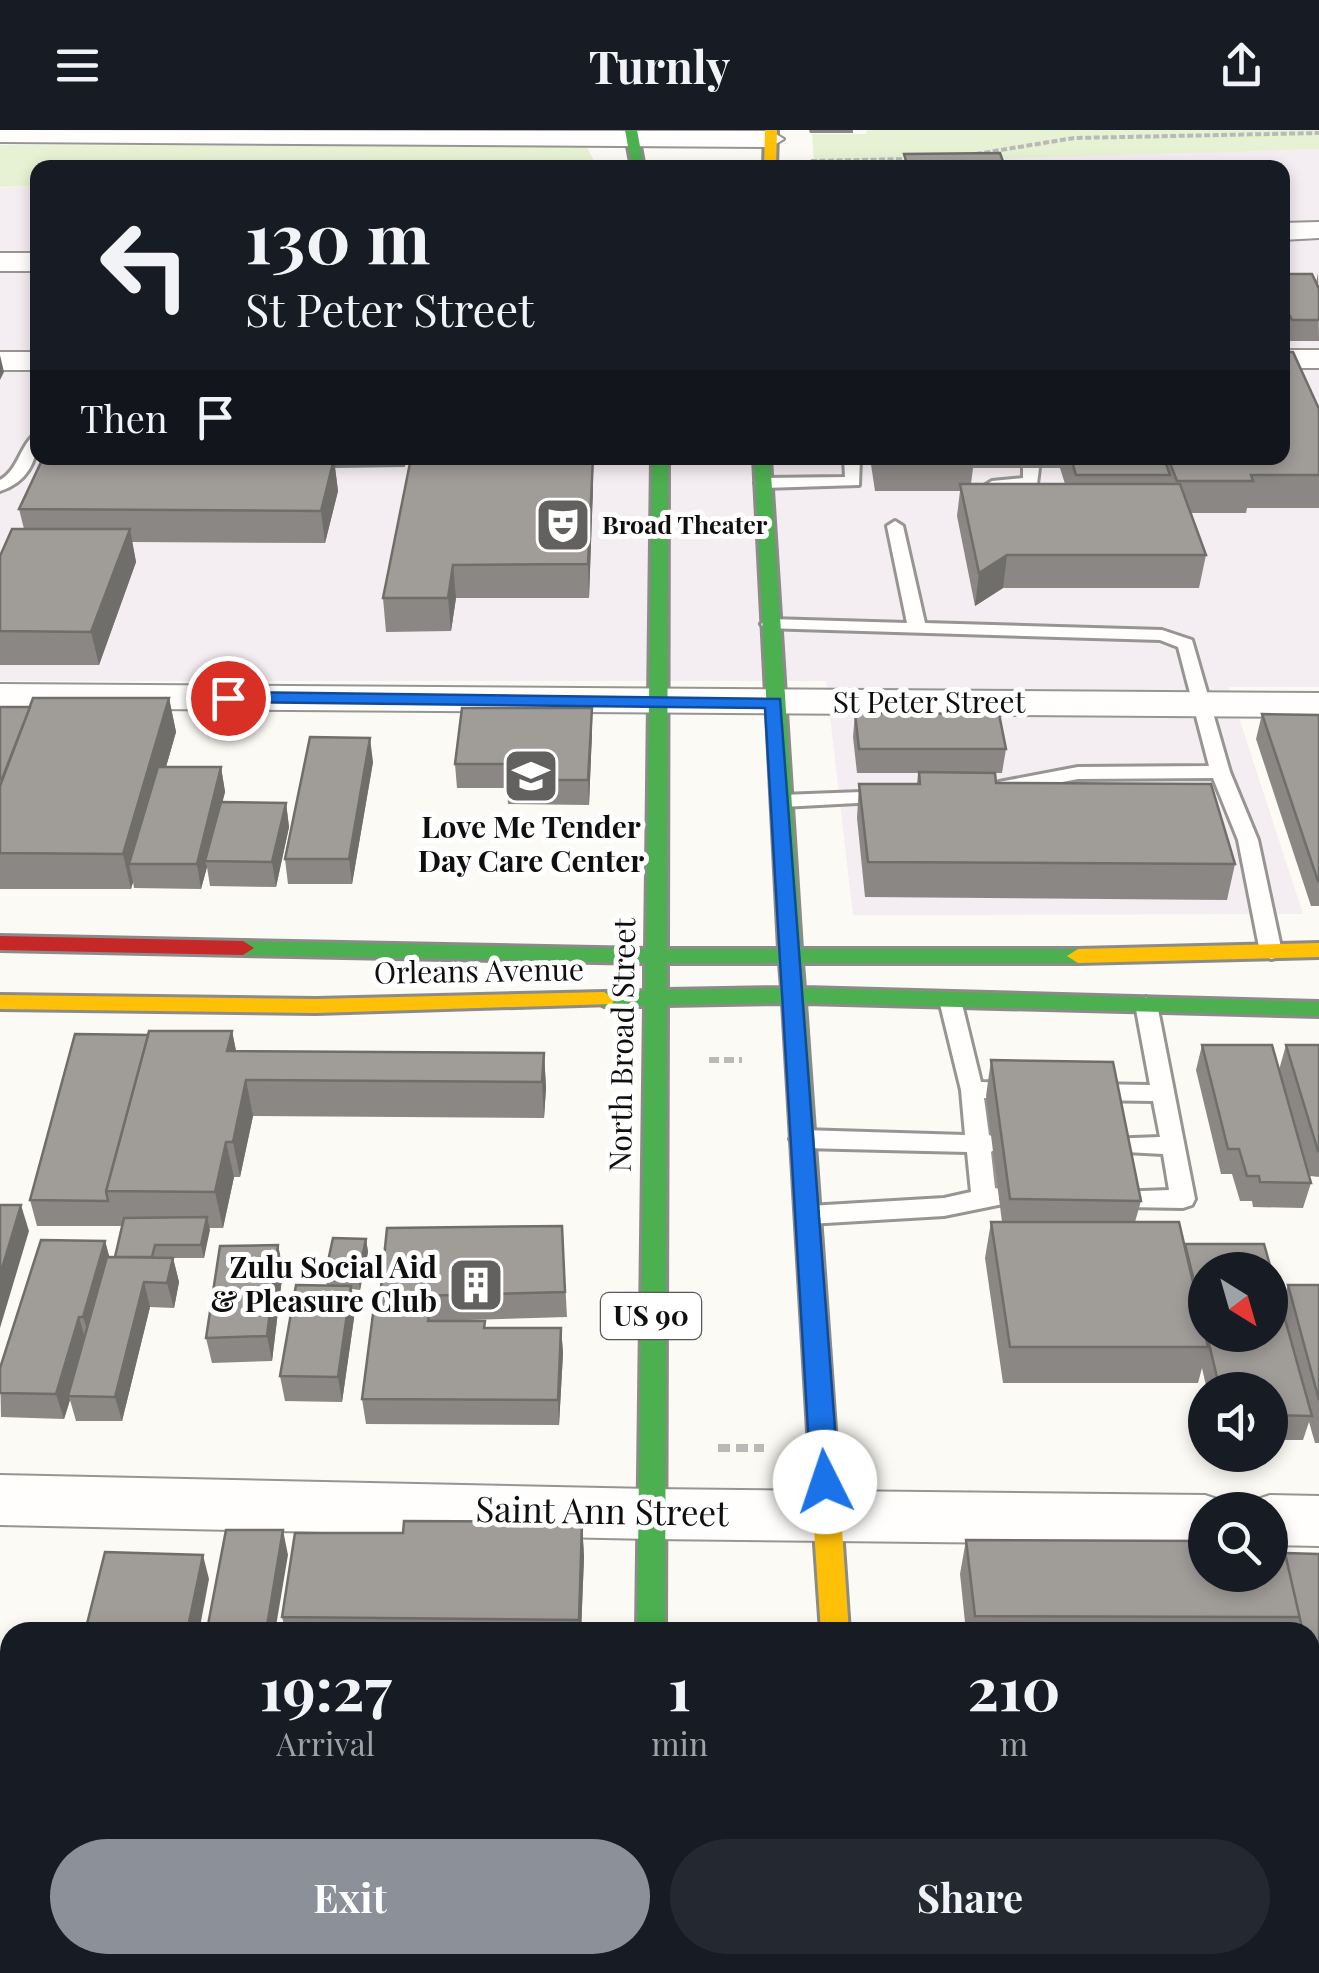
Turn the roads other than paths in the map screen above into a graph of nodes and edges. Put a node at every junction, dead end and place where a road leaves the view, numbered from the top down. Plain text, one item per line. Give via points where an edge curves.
1 (0, 134) edge
2 (631, 134) edge
3 (771, 135) edge
4 (636, 160) edge
5 (770, 160) edge
6 (1319, 230) edge
7 (1290, 232) edge
8 (0, 262) edge
9 (30, 262) edge
10 (1319, 358) edge
11 (1290, 359) edge
12 (0, 361) edge
13 (30, 361) edge
14 (30, 452) edge
15 (660, 465) edge
16 (763, 465) edge
17 (852, 465) edge
18 (1031, 468) dead end
19 (764, 482) junction
20 (853, 482) junction
21 (0, 486) edge
22 (969, 486) edge
23 (874, 487) dead end
24 (895, 526) dead end
25 (770, 624) junction
26 (917, 628) junction
27 (0, 696) edge
28 (660, 701) junction
29 (774, 702) junction
30 (1202, 705) junction
31 (1319, 705) edge
32 (1220, 772) junction
33 (981, 792) edge
34 (909, 796) edge
35 (782, 802) junction
36 (0, 943) edge
37 (1319, 950) edge
38 (1271, 952) junction
39 (653, 954) junction
40 (790, 956) junction
41 (792, 995) junction
42 (652, 1000) junction
43 (950, 1000) junction
44 (0, 1002) edge
45 (1146, 1004) junction
46 (1319, 1009) edge
47 (972, 1090) junction
48 (1160, 1093) junction
49 (802, 1140) junction
50 (984, 1144) junction
51 (1115, 1145) edge
52 (1172, 1146) junction
53 (1125, 1198) edge
54 (807, 1215) junction
55 (0, 1500) edge
56 (651, 1514) junction
57 (828, 1515) junction
58 (1188, 1520) edge
59 (1288, 1520) edge
60 (1319, 1521) edge
61 (652, 1622) edge
62 (834, 1622) edge

1 - 2 street
2 - 3 street
2 - 4 main road
3 - 5 main road
6 - 7 street
8 - 9 street
10 - 11 street
12 - 13 street
14 - 21 lane via 16,478
15 - 28 main road, North Broad Street / US 90
16 - 19 main road
17 - 20 lane
18 - 22 lane via 1032,481 1016,486
19 - 20 lane
19 - 25 main road
20 - 23 lane
24 - 26 lane
25 - 26 lane
25 - 29 main road
26 - 30 lane via 1162,636 1186,644
27 - 28 street, St Peter Street
28 - 29 street, St Peter Street
28 - 39 main road, North Broad Street / US 90
29 - 30 street, St Peter Street
29 - 35 main road
30 - 31 street, St Peter Street
30 - 32 lane
32 - 33 lane via 1078,774
32 - 38 lane via 1248,840
34 - 35 lane
35 - 40 main road
36 - 39 main road, Orleans Avenue
37 - 38 main road, Orleans Avenue
38 - 40 main road, Orleans Avenue
39 - 40 main road, Orleans Avenue
39 - 42 main road, North Broad Street / US 90
40 - 41 main road
41 - 42 main road, Orleans Avenue
41 - 43 main road, Orleans Avenue
41 - 49 main road
42 - 44 main road, Orleans Avenue
42 - 56 main road, North Broad Street / US 90
43 - 45 main road, Orleans Avenue
43 - 47 lane
45 - 46 main road, Orleans Avenue
45 - 48 lane
47 - 48 lane
47 - 50 lane
48 - 52 lane
49 - 50 lane
49 - 54 main road
50 - 54 lane via 991,1197 944,1207
51 - 52 lane
52 - 53 lane via 1183,1199
54 - 57 main road
55 - 56 street, Saint Ann Street
56 - 57 street, Saint Ann Street
56 - 61 main road, North Broad Street / US 90
57 - 58 street, Saint Ann Street
57 - 62 main road
59 - 60 street

